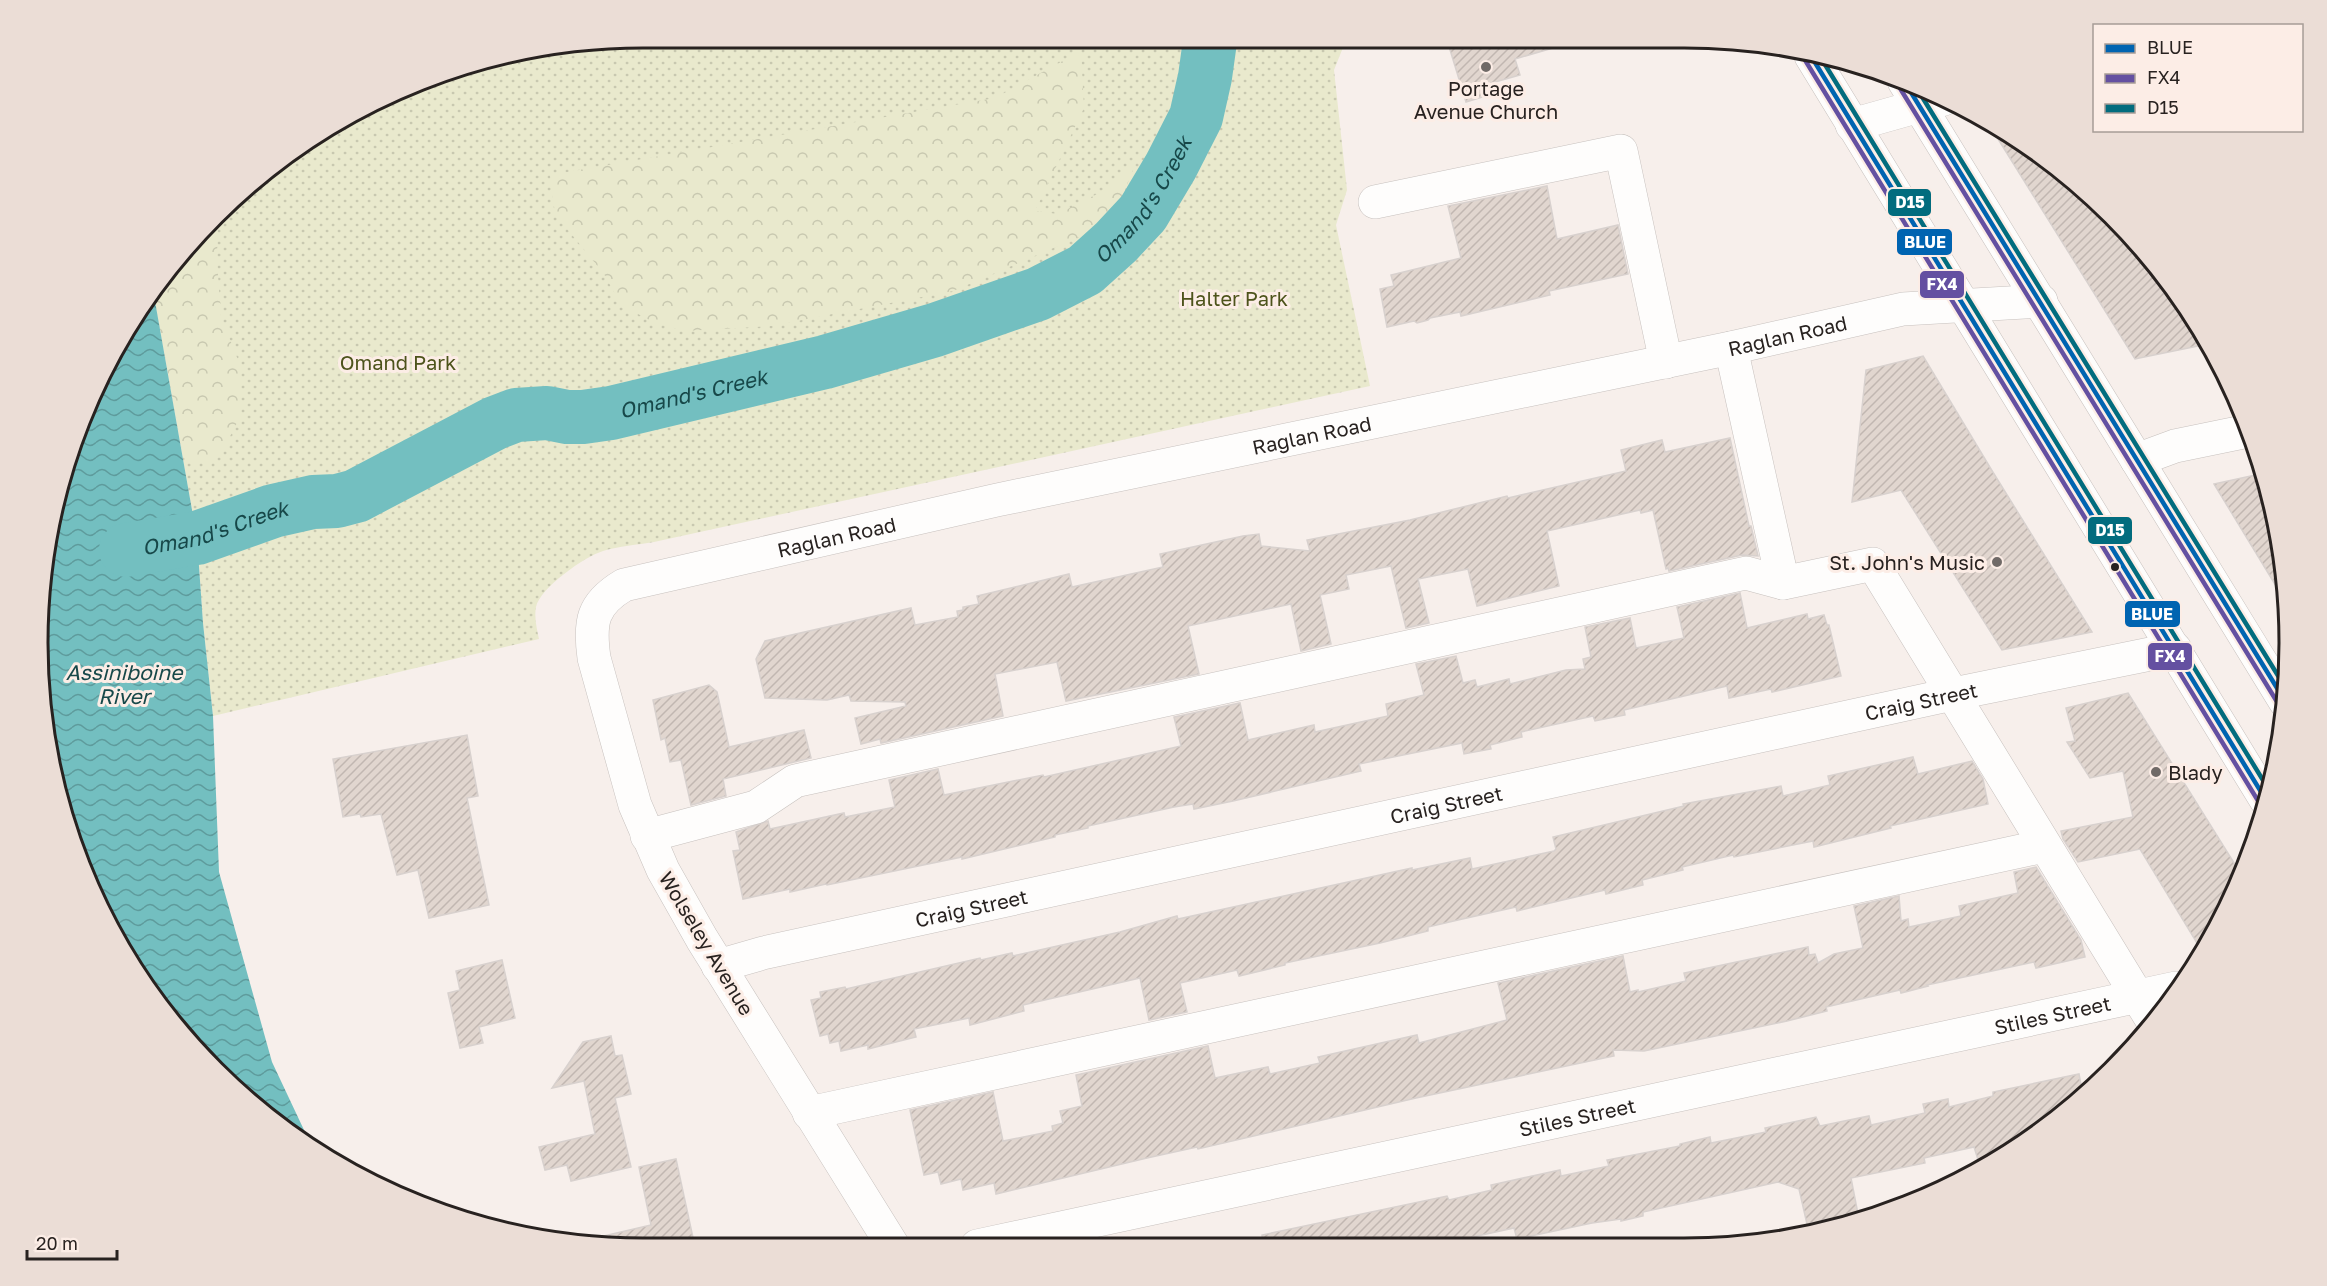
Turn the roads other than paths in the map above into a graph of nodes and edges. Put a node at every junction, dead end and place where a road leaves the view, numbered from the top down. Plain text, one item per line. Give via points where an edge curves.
1 (1814, 62) edge
2 (1919, 96) edge
3 (1924, 98) edge
4 (1852, 125) junction
5 (1376, 202) dead end
6 (2041, 301) junction
7 (1965, 307) junction
8 (1731, 348) junction
9 (1666, 362) junction
10 (2240, 433) edge
11 (2137, 460) junction
12 (1783, 582) junction
13 (595, 612) joint
14 (2175, 649) junction
15 (2277, 689) edge
16 (1953, 694) junction
17 (2262, 785) edge
18 (647, 836) junction
19 (2044, 846) junction
20 (718, 966) junction
21 (2162, 997) edge
22 (2144, 1008) edge
23 (809, 1113) junction
24 (887, 1238) edge
25 (1016, 1238) edge

1 - 4 main road
2 - 4 main road
3 - 6 main road
4 - 7 main road
5 - 9 main road via 1621,151
6 - 7 main road, Raglan Road
6 - 11 main road
7 - 8 main road, Raglan Road via 1903,309
7 - 14 main road
8 - 9 main road, Raglan Road
8 - 12 main road
9 - 13 main road, Raglan Road via 998,500 624,585 606,596
10 - 11 main road via 2175,446
11 - 15 main road
12 - 16 main road via 1873,564
12 - 18 main road via 1746,573 795,781 756,807
13 - 18 main road, Wolseley Avenue via 594,658
14 - 16 main road, Craig Street
14 - 17 main road
16 - 19 main road
16 - 20 main road, Craig Street via 769,951
18 - 20 main road, Wolseley Avenue
19 - 22 main road
19 - 23 main road
20 - 23 main road, Wolseley Avenue
21 - 22 main road, Stiles Street
22 - 25 main road, Stiles Street
23 - 24 main road, Wolseley Avenue

